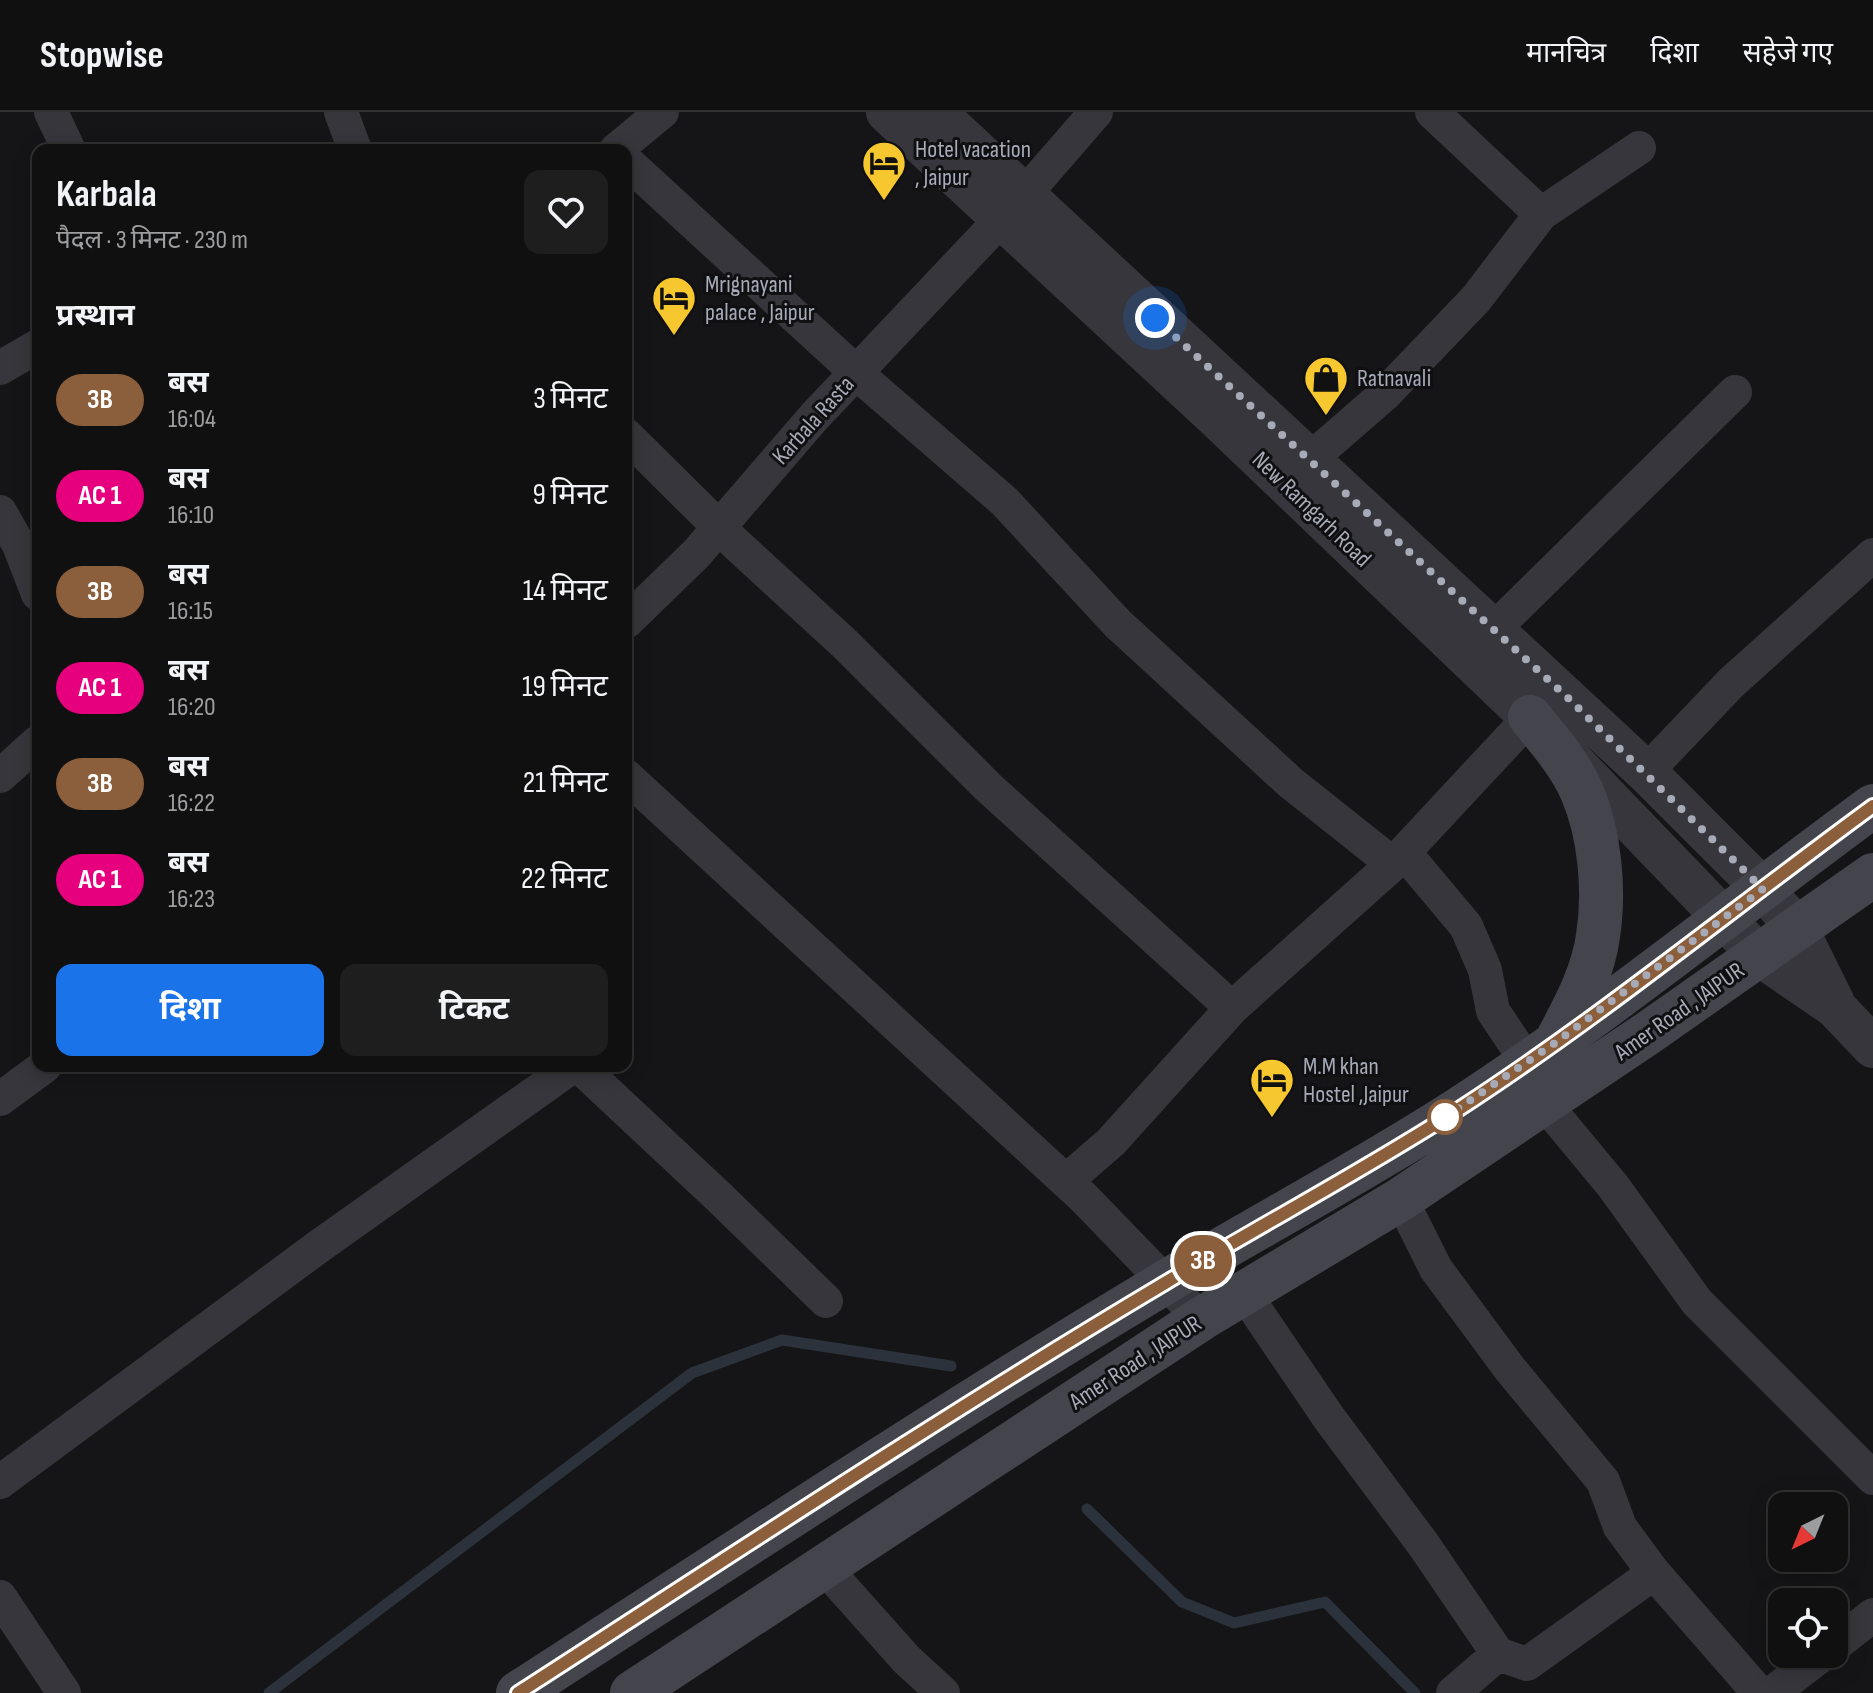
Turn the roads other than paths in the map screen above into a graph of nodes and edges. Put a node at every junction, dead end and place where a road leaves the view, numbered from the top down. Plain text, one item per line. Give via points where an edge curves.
1 (51, 112) edge
2 (341, 112) edge
3 (662, 112) edge
4 (887, 112) edge
5 (935, 112) edge
6 (1096, 112) edge
7 (1432, 112) edge
8 (66, 144) edge
9 (353, 144) edge
10 (623, 144) edge
11 (1639, 148) dead end
12 (632, 167) edge
13 (1013, 207) junction
14 (1541, 214) junction
15 (32, 349) edge
16 (0, 368) edge
17 (856, 373) junction
18 (1735, 392) dead end
19 (632, 441) edge
20 (1308, 461) junction
21 (0, 512) edge
22 (719, 527) junction
23 (1873, 555) edge
24 (32, 579) edge
25 (632, 616) edge
26 (1494, 629) junction
27 (1530, 717) junction
28 (32, 747) edge
29 (1646, 772) junction
30 (0, 776) edge
31 (632, 782) edge
32 (1867, 810) edge
33 (1398, 858) junction
34 (1873, 875) edge
35 (1763, 889) junction
36 (1725, 918) junction
37 (1797, 928) junction
38 (1759, 955) junction
39 (1835, 1007) junction
40 (1232, 1008) junction
41 (1873, 1047) edge
42 (1541, 1053) junction
43 (37, 1072) edge
44 (567, 1072) edge
45 (583, 1072) edge
46 (0, 1099) edge
47 (1545, 1104) junction
48 (1066, 1181) junction
49 (1401, 1199) junction
50 (1166, 1282) junction
51 (1244, 1293) junction
52 (826, 1301) dead end
53 (1201, 1319) junction
54 (1873, 1478) edge
55 (0, 1482) edge
56 (824, 1567) junction
57 (1654, 1573) junction
58 (0, 1597) edge
59 (1873, 1615) edge
60 (1848, 1635) edge
61 (1498, 1654) junction
62 (1805, 1668) edge
63 (64, 1693) edge
64 (518, 1693) edge
65 (632, 1693) edge
66 (943, 1693) edge
67 (1453, 1693) edge
68 (1759, 1693) edge
69 (1772, 1693) edge

1 - 8 street
2 - 9 street
3 - 10 street
4 - 13 street, New Ramgarh Road
5 - 13 street, New Ramgarh Road
6 - 13 street, Karbala Rasta
7 - 14 street
11 - 14 street
12 - 17 street
13 - 17 street, Karbala Rasta
13 - 20 street, New Ramgarh Road
13 - 27 street, New Ramgarh Road via 1215,416
14 - 20 street via 1466,310 1385,394
15 - 16 street
17 - 22 street, Karbala Rasta
17 - 33 street via 1004,501 1118,624 1279,773
18 - 26 street
19 - 22 street
20 - 26 street, New Ramgarh Road
21 - 24 street
22 - 25 street, Karbala Rasta
22 - 40 street via 988,787
23 - 29 street via 1731,683
26 - 29 street, New Ramgarh Road
27 - 33 street
27 - 36 street, New Ramgarh Road
27 - 42 main road via 1581,791 1597,846 1600,897 1599,936 1579,999
28 - 30 street
29 - 35 street, New Ramgarh Road
31 - 48 street
32 - 35 main road
33 - 40 street
33 - 42 street via 1466,926 1485,970 1493,1011
34 - 37 main road, Amer Road , JAIPUR
35 - 36 main road
35 - 37 street, New Ramgarh Road
36 - 38 street, New Ramgarh Road
36 - 42 main road
37 - 38 main road, Amer Road , JAIPUR
37 - 39 street, New Ramgarh Road
38 - 39 street, New Ramgarh Road
38 - 47 main road, Amer Road , JAIPUR
39 - 41 street
40 - 48 street via 1111,1142
42 - 50 main road via 1338,1184
43 - 46 street
44 - 55 street via 318,1247
45 - 52 street
47 - 49 main road, Amer Road , JAIPUR
47 - 54 street via 1613,1186 1697,1302
48 - 50 street
49 - 51 main road, Amer Road , JAIPUR
49 - 57 street via 1436,1269 1603,1481 1620,1527
50 - 53 street
50 - 64 main road
51 - 53 main road, Amer Road , JAIPUR
51 - 61 street
53 - 56 main road, Amer Road , JAIPUR
56 - 65 main road, Amer Road , JAIPUR
56 - 66 street
57 - 61 street via 1527,1664
57 - 68 street
58 - 63 street
59 - 60 street
61 - 67 street
62 - 69 street

